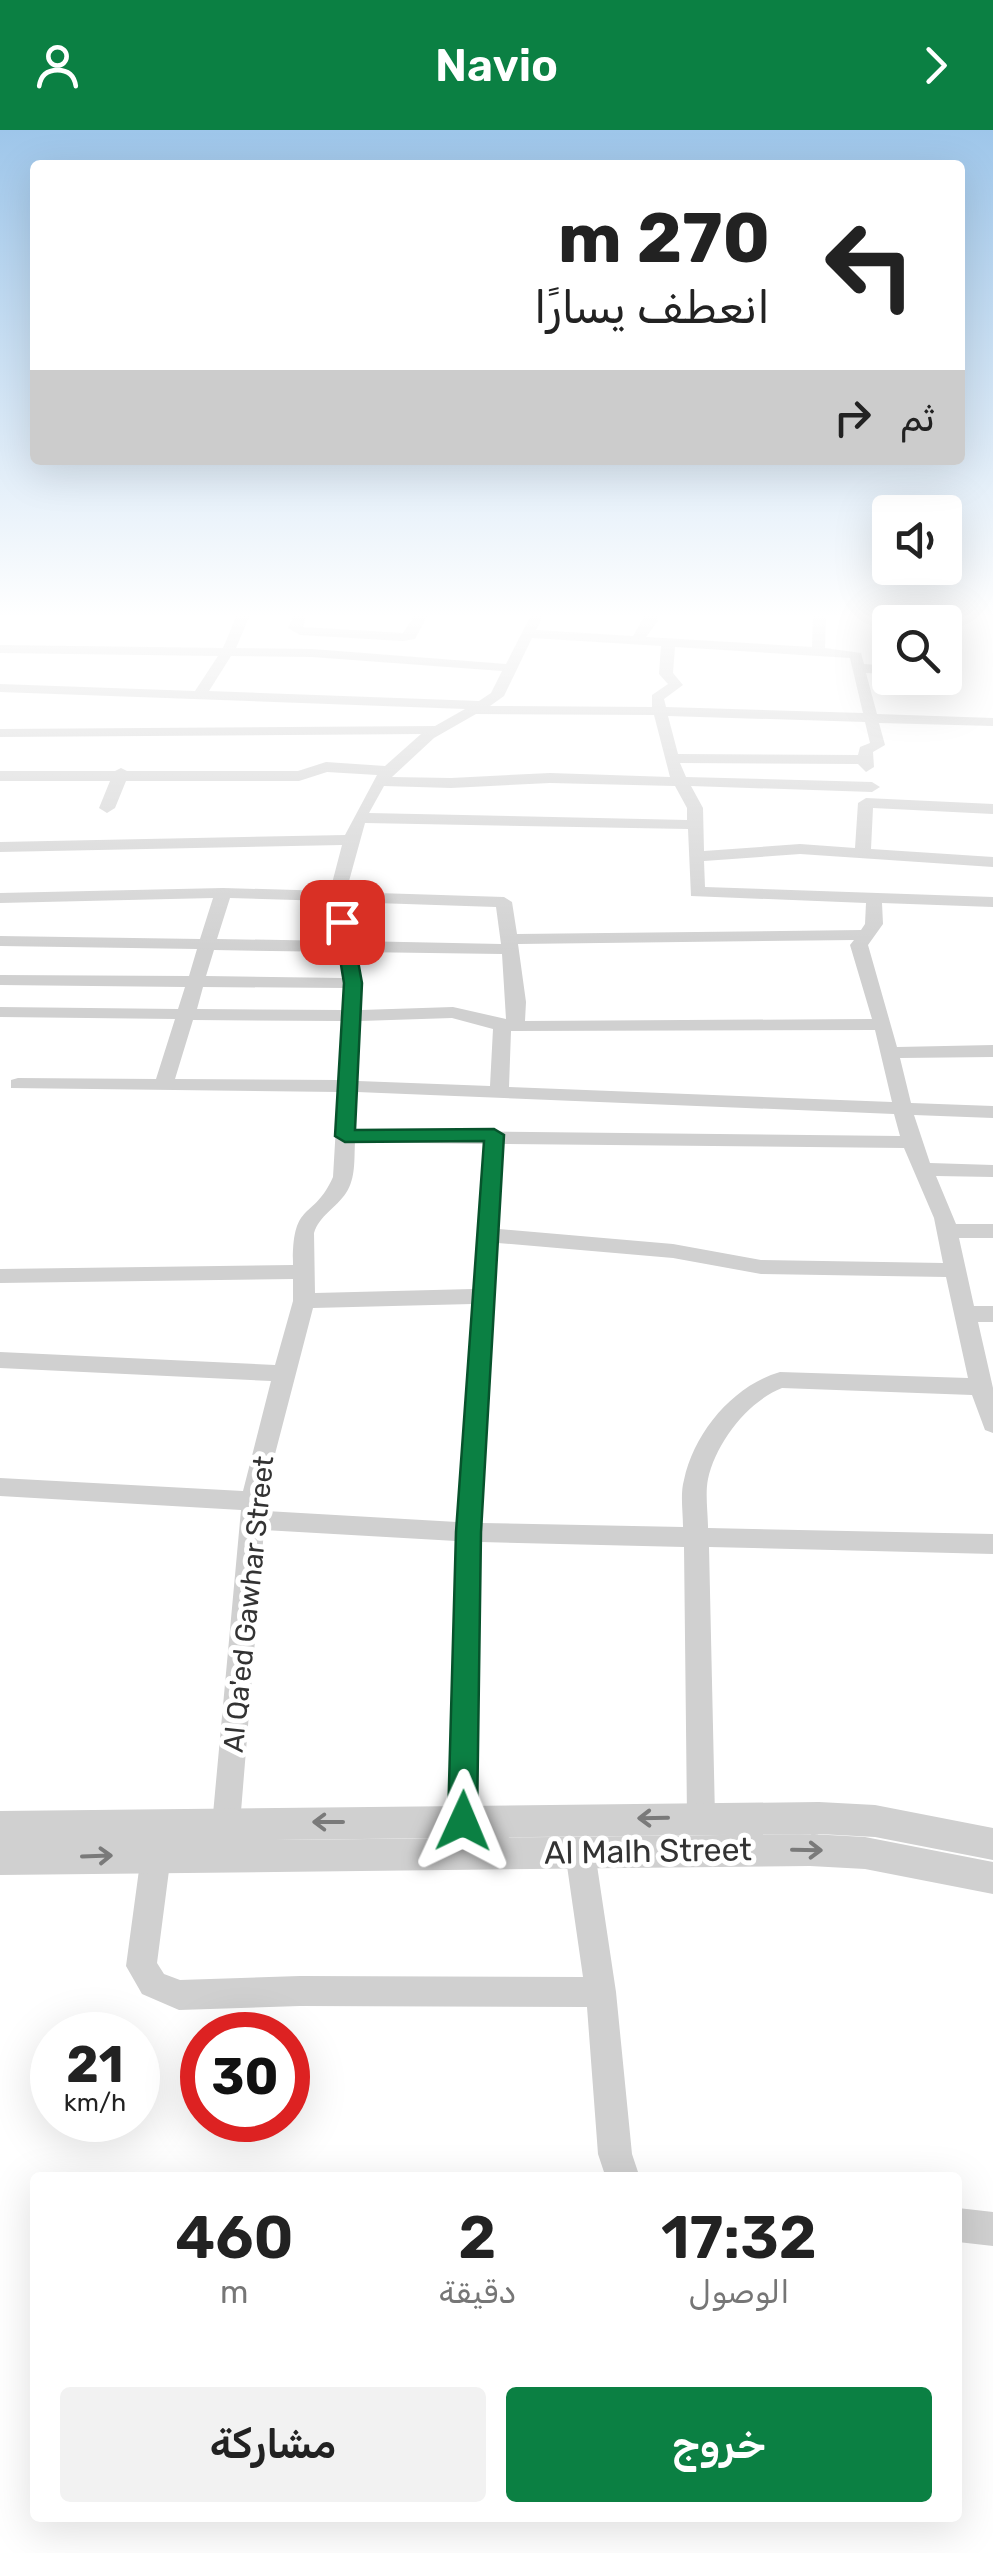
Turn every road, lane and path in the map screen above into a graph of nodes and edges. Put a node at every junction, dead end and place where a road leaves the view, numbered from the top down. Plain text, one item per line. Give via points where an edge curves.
1 (435, 728) edge
2 (441, 728) edge
3 (665, 728) edge
4 (873, 728) edge
5 (0, 733) edge
6 (672, 758) junction
7 (864, 760) junction
8 (121, 773) junction
9 (0, 776) edge
10 (383, 776) junction
11 (678, 782) junction
12 (875, 795) junction
13 (107, 808) dead end
14 (993, 809) edge
15 (359, 818) junction
16 (697, 826) junction
17 (352, 840) junction
18 (0, 848) edge
19 (864, 851) junction
20 (695, 858) junction
21 (993, 862) edge
22 (223, 894) junction
23 (0, 898) edge
24 (874, 898) junction
25 (336, 899) junction
26 (993, 902) edge
27 (863, 935) junction
28 (0, 941) edge
29 (209, 944) junction
30 (511, 944) junction
31 (348, 945) junction
32 (0, 980) edge
33 (198, 982) junction
34 (353, 983) junction
35 (0, 1012) edge
36 (187, 1014) junction
37 (352, 1016) junction
38 (882, 1024) junction
39 (509, 1026) junction
40 (993, 1051) edge
41 (890, 1053) junction
42 (18, 1084) dead end
43 (164, 1085) junction
44 (348, 1086) junction
45 (499, 1094) junction
46 (904, 1108) junction
47 (993, 1112) edge
48 (494, 1135) junction
49 (345, 1136) junction
50 (910, 1142) junction
51 (920, 1168) junction
52 (993, 1170) edge
53 (947, 1231) junction
54 (993, 1232) edge
55 (487, 1235) junction
56 (954, 1270) junction
57 (305, 1272) junction
58 (0, 1276) edge
59 (483, 1296) junction
60 (304, 1300) junction
61 (965, 1314) junction
62 (993, 1314) edge
63 (0, 1360) edge
64 (285, 1374) junction
65 (984, 1375) edge
66 (993, 1424) edge
67 (0, 1486) edge
68 (253, 1510) junction
69 (469, 1532) junction
70 (695, 1537) junction
71 (993, 1544) edge
72 (701, 1818) junction
73 (463, 1821) junction
74 (0, 1827) edge
75 (225, 1839) junction
76 (993, 1844) edge
77 (580, 1852) junction
78 (156, 1855) junction
79 (0, 1859) edge
80 (993, 1878) edge
81 (601, 1992) junction
82 (620, 2172) edge
83 (962, 2225) edge
84 (993, 2229) edge

1 - 5 street
2 - 10 street, Al Qa'ed Gawhar Street
3 - 6 street
4 - 7 street via 878,745 865,750
6 - 7 street
6 - 11 street
7 - 12 street
8 - 9 street
8 - 10 street via 299,776 326,767
8 - 13 street
10 - 11 street via 451,783
10 - 15 street, Al Qa'ed Gawhar Street
11 - 12 street
11 - 16 street via 691,796
12 - 14 street
12 - 19 street via 863,806
15 - 16 street
15 - 17 street, Al Qa'ed Gawhar Street
16 - 20 street
17 - 18 street
17 - 25 street, Al Qa'ed Gawhar Street
19 - 20 street
19 - 21 street via 884,858
20 - 24 street via 696,889 704,895
22 - 23 street
22 - 25 street
22 - 29 street
24 - 26 street
24 - 27 street via 874,924
25 - 30 street via 504,902
25 - 31 street, Al Qa'ed Gawhar Street
27 - 30 street
27 - 38 street via 858,945
28 - 29 street
29 - 31 street
29 - 33 street
30 - 31 street
30 - 39 street via 517,1002
31 - 34 street, Al Qa'ed Gawhar Street
32 - 33 street
33 - 34 street
33 - 36 street
34 - 37 street, Al Qa'ed Gawhar Street
35 - 36 street
36 - 37 street
36 - 43 street
37 - 39 street via 453,1012
37 - 44 street, Al Qa'ed Gawhar Street
38 - 39 street
38 - 41 street
39 - 45 street
40 - 41 street
41 - 46 street
42 - 43 street
43 - 44 street
44 - 45 street
44 - 49 street, Al Qa'ed Gawhar Street
45 - 46 street
46 - 47 street
46 - 50 street
48 - 49 street
48 - 50 street
48 - 55 street
49 - 57 street, Al Qa'ed Gawhar Street via 341,1184 303,1234
50 - 51 street
51 - 52 street
51 - 53 street
53 - 54 street
53 - 56 street
55 - 56 street via 644,1248 761,1267
55 - 59 street
56 - 61 street
57 - 58 street
57 - 60 street, Al Qa'ed Gawhar Street
59 - 60 street
59 - 69 street
60 - 64 street, Al Qa'ed Gawhar Street
61 - 62 street
61 - 65 street
63 - 64 street
64 - 68 street, Al Qa'ed Gawhar Street
65 - 66 street
65 - 70 street via 790,1379 758,1388 701,1463
67 - 68 street
68 - 69 street
68 - 75 street, Al Qa'ed Gawhar Street
69 - 70 street
69 - 73 street
70 - 71 street
70 - 72 street
72 -> 73 street, Al Malh Street
72 - 76 street, Al Malh Street via 875,1821
73 -> 75 street, Al Malh Street
74 - 75 street, Al Malh Street
75 - 77 street, Al Malh Street
75 - 78 street, Al Malh Street
77 -> 80 street, Al Malh Street via 865,1853
77 - 81 street
79 -> 78 street, Al Malh Street
78 - 81 street via 141,1966 164,1990 210,1996
81 - 82 street
83 - 84 street

